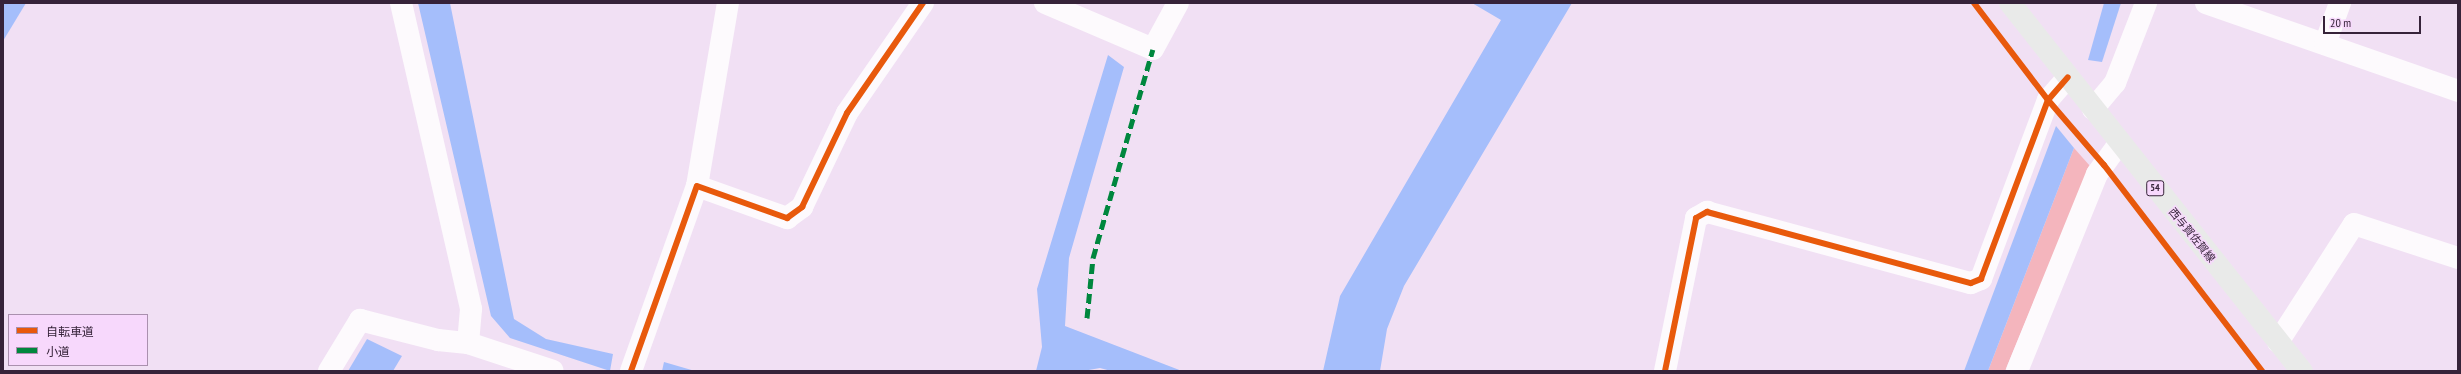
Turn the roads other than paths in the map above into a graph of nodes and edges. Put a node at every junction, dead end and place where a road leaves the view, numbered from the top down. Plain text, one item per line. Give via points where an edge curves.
1 (401, 3) edge
2 (728, 3) edge
3 (922, 3) edge
4 (1045, 3) edge
5 (1178, 3) edge
6 (2010, 3) edge
7 (2146, 3) edge
8 (2206, 3) edge
9 (2340, 3) edge
10 (2325, 44) junction
11 (2068, 77) junction
12 (2458, 91) edge
13 (2093, 109) junction
14 (2119, 144) junction
15 (697, 186) junction
16 (2458, 258) edge
17 (2278, 342) junction
18 (468, 343) junction
19 (329, 371) edge
20 (553, 371) edge
21 (631, 371) edge
22 (1665, 371) edge
23 (2017, 371) edge
24 (2302, 371) edge

1 - 18 street via 471,309
2 - 15 street
3 - 15 street via 848,113 802,207 787,218
4 - 5 street via 1153,49
6 - 11 main road, 西与賀佐賀線 / 54
7 - 13 street via 2115,83
8 - 10 street
9 - 10 street
10 - 12 street
11 - 13 main road, 西与賀佐賀線 / 54
11 - 22 street via 2048,100 1981,279 1971,283 1707,212 1696,218
13 - 14 main road, 西与賀佐賀線 / 54
14 - 17 main road, 西与賀佐賀線 / 54
14 - 23 street via 2097,174
15 - 21 street
16 - 17 street via 2354,224
17 - 24 main road, 西与賀佐賀線 / 54
18 - 19 street via 438,340 360,320
18 - 20 street

